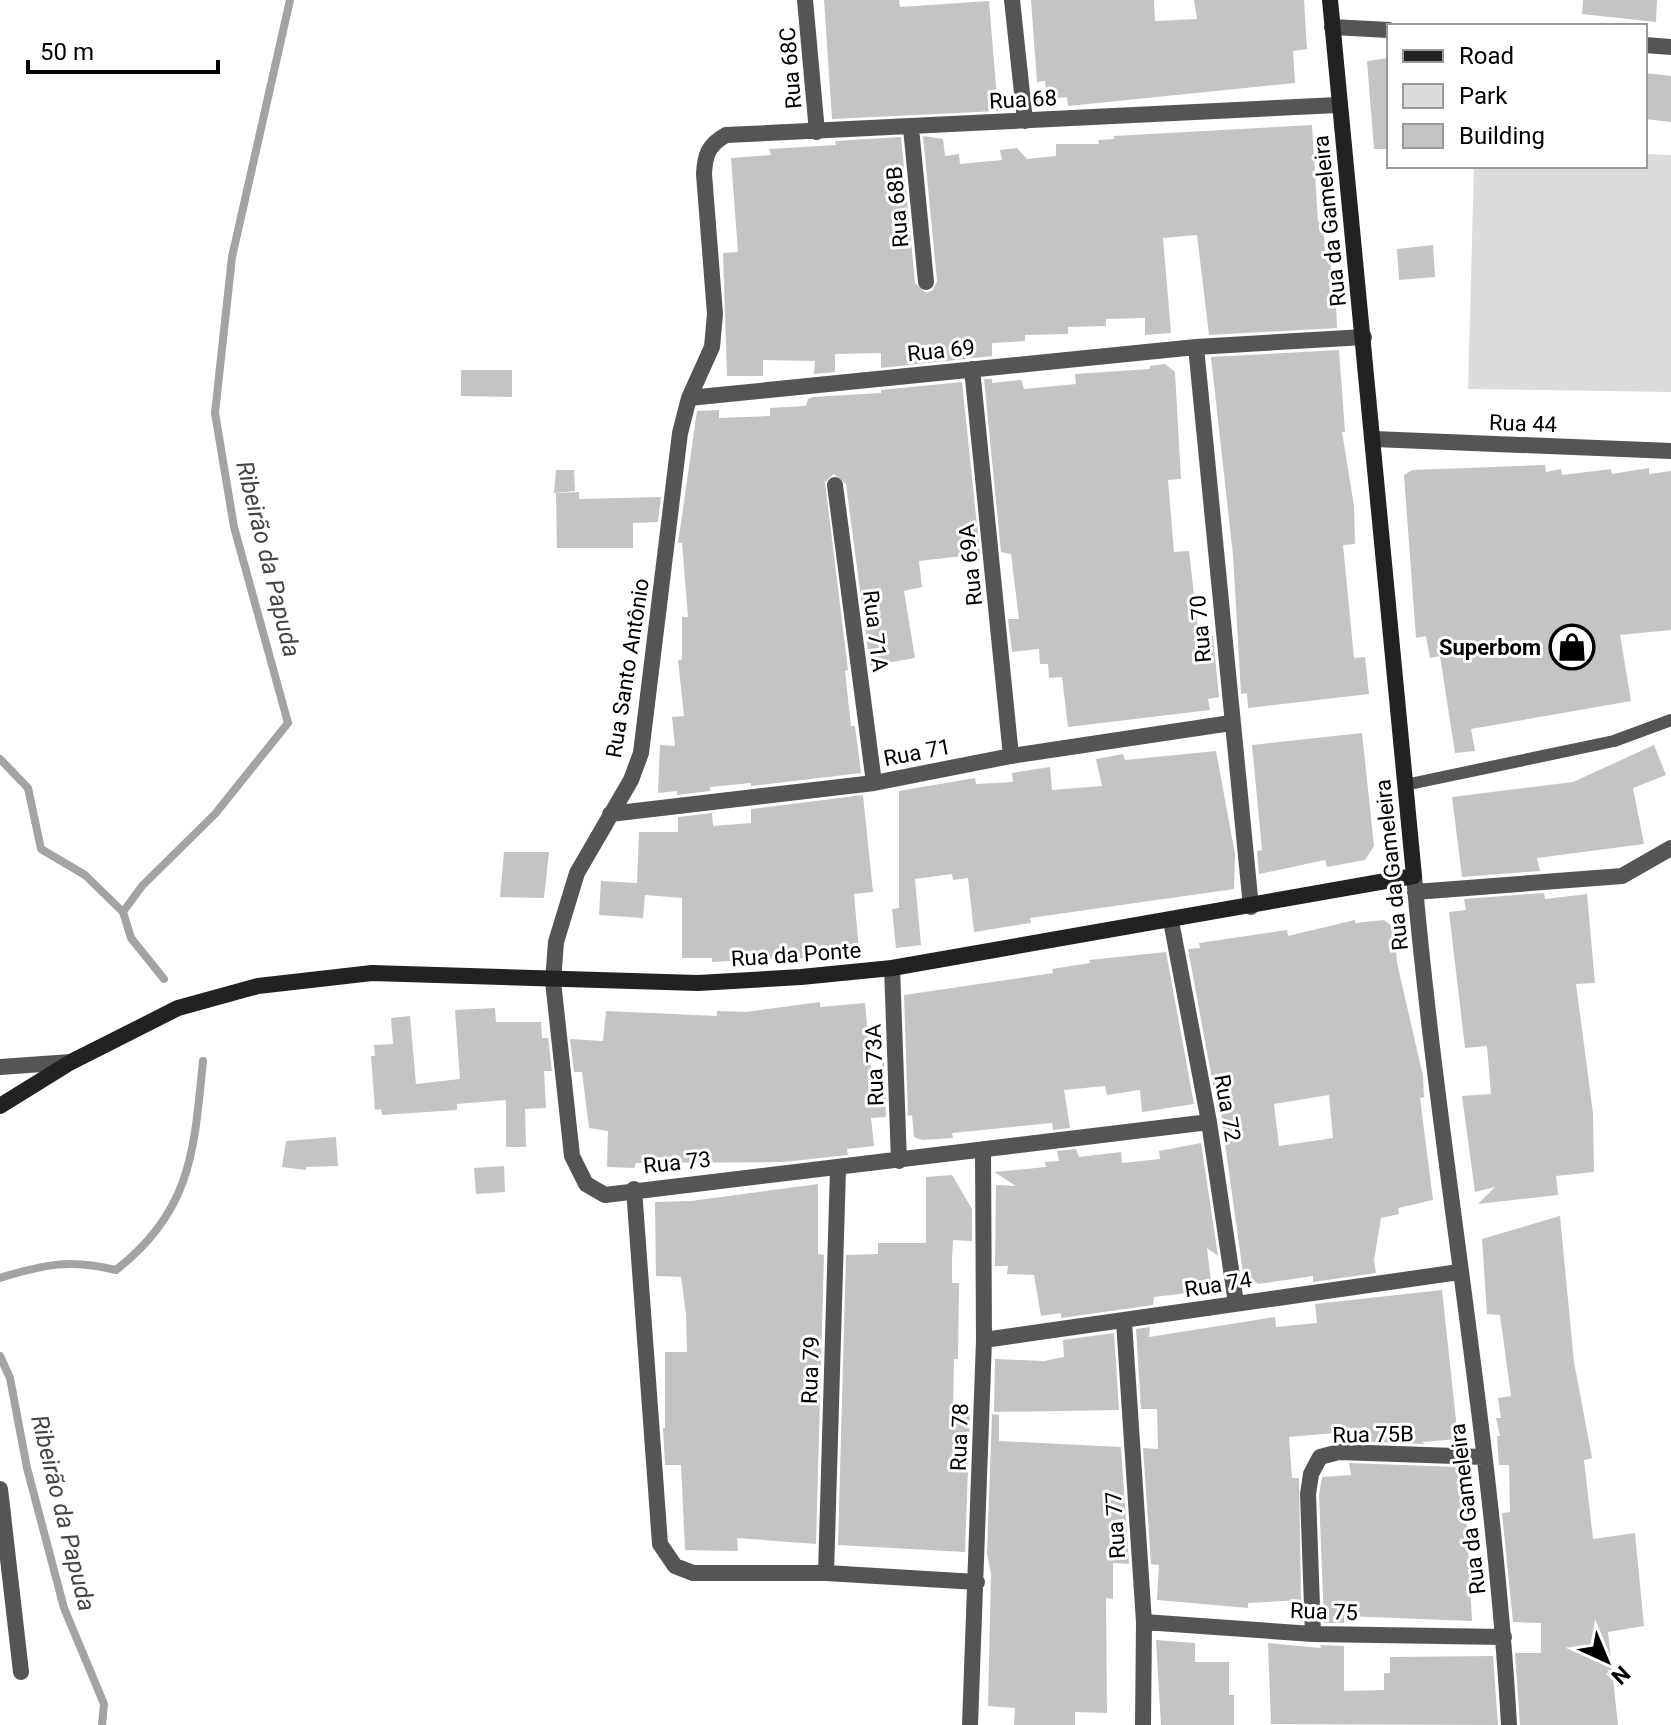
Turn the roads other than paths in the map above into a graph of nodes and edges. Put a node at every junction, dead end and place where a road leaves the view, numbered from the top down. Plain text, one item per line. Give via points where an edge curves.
1 (805, 0) edge
2 (1012, 0) edge
3 (1330, 0) edge
4 (1332, 27) junction
5 (1387, 30) edge
6 (1647, 45) edge
7 (1671, 47) edge
8 (1338, 105) junction
9 (1025, 121) junction
10 (911, 128) junction
11 (817, 132) junction
12 (714, 142) joint
13 (926, 282) dead end
14 (1364, 337) junction
15 (1196, 347) junction
16 (972, 369) junction
17 (689, 398) junction
18 (1374, 439) junction
19 (1671, 451) edge
20 (835, 485) dead end
21 (1671, 720) edge
22 (1231, 723) junction
23 (1011, 756) junction
24 (874, 783) junction
25 (1405, 785) junction
26 (610, 814) junction
27 (1671, 848) edge
28 (1415, 884) junction
29 (1251, 907) junction
30 (1171, 921) junction
31 (892, 968) junction
32 (553, 981) junction
33 (71, 1062) junction
34 (0, 1067) edge
35 (0, 1106) edge
36 (1209, 1122) junction
37 (983, 1150) junction
38 (899, 1161) junction
39 (838, 1169) junction
40 (634, 1189) junction
41 (1459, 1272) junction
42 (1236, 1303) junction
43 (1124, 1322) junction
44 (984, 1340) junction
45 (1484, 1457) junction
46 (0, 1489) edge
47 (826, 1573) junction
48 (977, 1582) junction
49 (1144, 1622) junction
50 (1313, 1634) junction
51 (1504, 1637) junction
52 (21, 1672) dead end
53 (970, 1725) edge
54 (1143, 1725) edge
55 (1509, 1725) edge

1 - 11 street, Rua 68C
2 - 9 street
3 - 4 street, Rua da Gameleira
4 - 5 street
4 - 8 street, Rua da Gameleira
6 - 7 street
8 - 9 street, Rua 68
8 - 14 street, Rua da Gameleira
9 - 10 street, Rua 68
10 - 11 street, Rua 68
10 - 13 street, Rua 68B
11 - 12 street, Rua 68 via 726,135
12 - 17 street, Rua Santo Antônio via 704,156 715,314 712,347
14 - 15 street, Rua 69
14 - 18 street, Rua da Gameleira
15 - 16 street, Rua 69
15 - 22 street, Rua 70
16 - 17 street, Rua 69
16 - 23 street, Rua 69A
17 - 26 street, Rua Santo Antônio via 674,471 641,753
18 - 19 street, Rua 44
18 - 25 street, Rua da Gameleira
20 - 24 street, Rua 71A
21 - 25 lane via 1614,741
22 - 23 street, Rua 71
22 - 29 street, Rua 70
23 - 24 street, Rua 71
24 - 26 street, Rua 71
25 - 28 street, Rua da Gameleira
26 - 32 street, Rua Santo Antônio via 591,842 565,907
27 - 28 street via 1622,876
28 - 29 street, Rua da Ponte
28 - 41 street, Rua da Gameleira
29 - 30 street, Rua da Ponte
30 - 31 street, Rua da Ponte
30 - 36 street, Rua 72
31 - 32 street, Rua da Ponte via 698,983
31 - 38 street, Rua 73A
32 - 33 street, Rua da Ponte via 477,973 372,973 258,986 178,1008
32 - 40 street, Rua Santo Antônio via 569,1134 579,1173 595,1192 605,1195
33 - 34 street
33 - 35 street, Rua da Ponte
36 - 37 street, Rua 73
36 - 42 street, Rua 72
37 - 38 street, Rua 73
37 - 44 street, Rua 78
38 - 39 street, Rua 73
39 - 40 street, Rua 73
39 - 47 street, Rua 79
40 - 47 street, Rua 73 via 654,1490 664,1554 675,1566 693,1573
41 - 42 street, Rua 74
41 - 45 street, Rua da Gameleira
42 - 43 street, Rua 74
43 - 44 street, Rua 74
43 - 49 street, Rua 77
44 - 48 street, Rua 78
45 - 50 street, Rua 75B via 1332,1452 1320,1457 1311,1474 1308,1513
45 - 51 street, Rua da Gameleira
46 - 52 street
47 - 48 street
48 - 53 street, Rua 78
49 - 50 street, Rua 75
49 - 54 street, Rua 77
50 - 51 street, Rua 75
51 - 55 street, Rua da Gameleira

